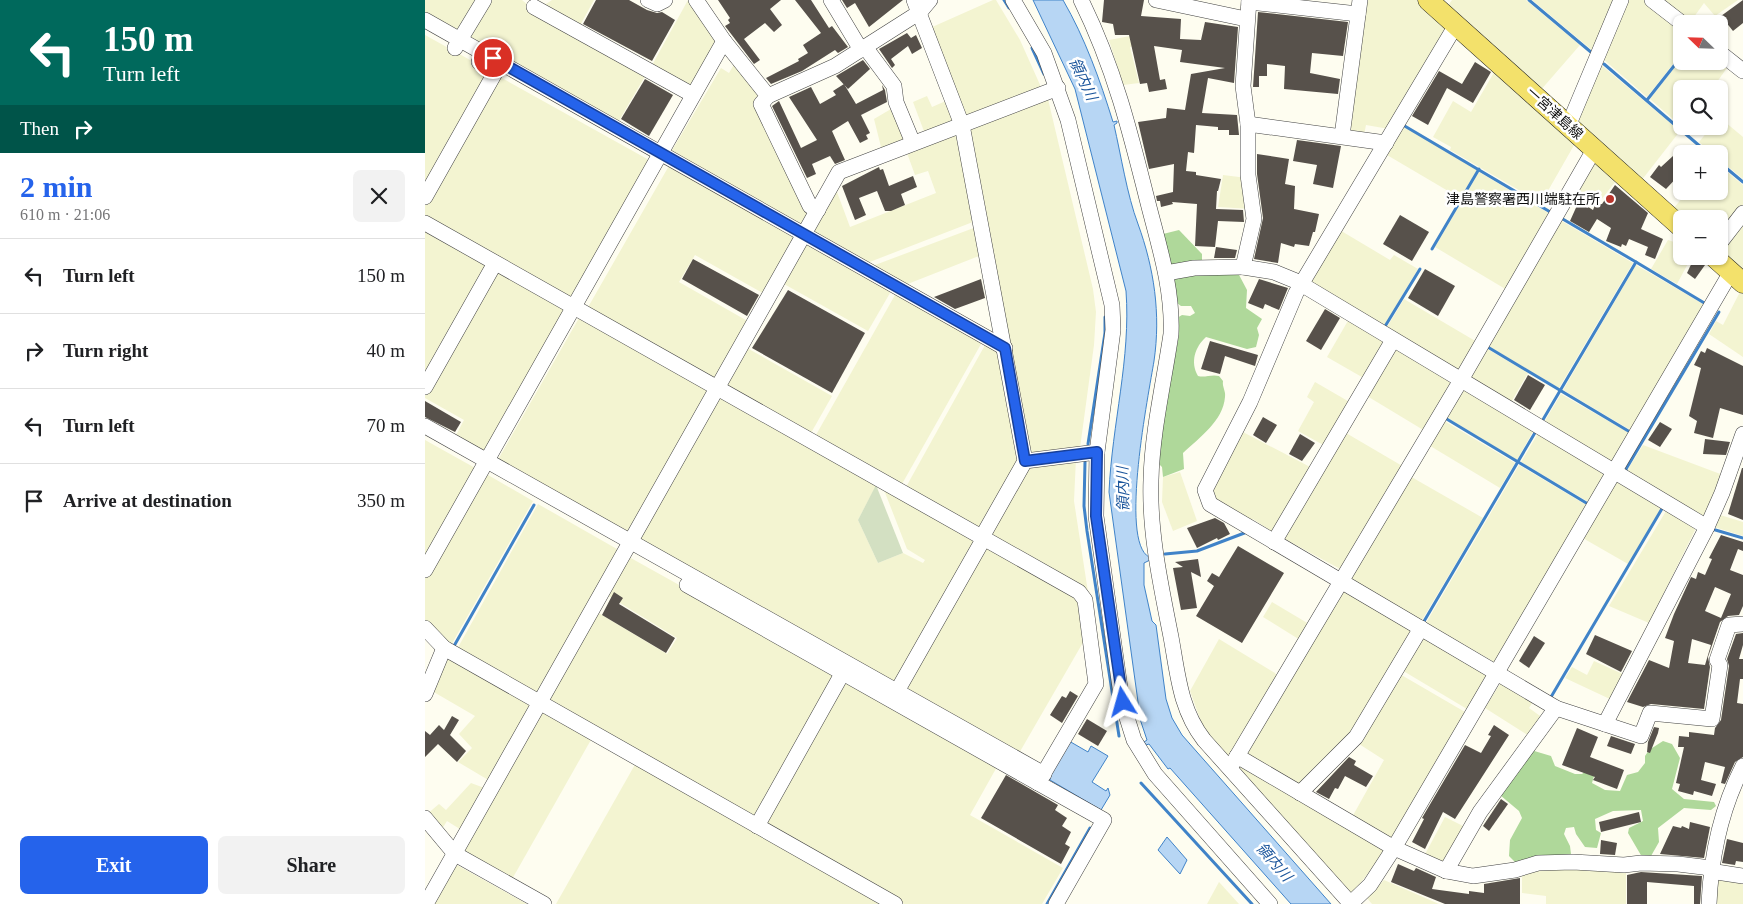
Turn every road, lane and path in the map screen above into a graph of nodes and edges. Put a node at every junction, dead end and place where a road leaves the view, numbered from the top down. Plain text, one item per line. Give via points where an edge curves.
1 (485, 0) edge
2 (648, 0) edge
3 (665, 0) edge
4 (696, 0) edge
5 (831, 0) edge
6 (930, 0) edge
7 (1013, 0) edge
8 (1081, 0) edge
9 (1156, 0) edge
10 (1428, 0) edge
11 (1621, 0) edge
12 (1652, 0) edge
13 (1249, 1) edge
14 (535, 2) edge
15 (917, 6) edge
16 (1359, 7) edge
17 (1673, 16) edge
18 (425, 20) edge
19 (1247, 20) junction
20 (1456, 25) junction
21 (425, 32) edge
22 (724, 41) junction
23 (457, 44) junction
24 (863, 48) junction
25 (1728, 58) edge
26 (1741, 66) edge
27 (496, 71) junction
28 (1057, 88) junction
29 (693, 96) junction
30 (768, 96) junction
31 (962, 124) junction
32 (1248, 124) junction
33 (1569, 124) junction
34 (1342, 136) junction
35 (913, 143) junction
36 (1386, 143) junction
37 (1595, 148) junction
38 (662, 157) junction
39 (425, 197) edge
40 (818, 210) junction
41 (1743, 213) edge
42 (1673, 220) edge
43 (425, 223) edge
44 (1728, 232) edge
45 (805, 236) junction
46 (495, 263) junction
47 (1723, 265) edge
48 (1243, 267) junction
49 (1166, 273) junction
50 (1737, 278) edge
51 (1302, 286) junction
52 (578, 310) junction
53 (1393, 340) junction
54 (1005, 348) junction
55 (1461, 380) junction
56 (425, 387) edge
57 (718, 388) junction
58 (425, 426) edge
59 (1743, 434) edge
60 (425, 437) edge
61 (1097, 452) junction
62 (1025, 461) junction
63 (484, 465) junction
64 (1615, 472) junction
65 (1707, 527) junction
66 (983, 538) junction
67 (1274, 542) junction
68 (629, 546) junction
69 (425, 570) edge
70 (1341, 581) junction
71 (1743, 624) edge
72 (425, 628) edge
73 (1421, 628) junction
74 (444, 648) junction
75 (1497, 673) junction
76 (842, 674) junction
77 (425, 694) edge
78 (894, 696) junction
79 (541, 703) junction
80 (1556, 708) junction
81 (1605, 724) junction
82 (1233, 762) junction
83 (1743, 766) edge
84 (1041, 778) junction
85 (1300, 794) junction
86 (425, 818) edge
87 (757, 826) junction
88 (1394, 848) junction
89 (455, 854) junction
90 (1711, 870) junction
91 (1446, 871) junction
92 (1743, 876) edge
93 (426, 904) edge
94 (545, 904) edge
95 (895, 904) edge
96 (1056, 904) edge
97 (1270, 904) edge
98 (1350, 904) edge
99 (1709, 904) edge

1 - 23 street
2 - 3 street via 657,4
4 - 22 street
5 - 24 street
6 - 15 street
7 - 28 street via 1044,53
8 - 49 street via 1118,86
9 - 19 street
10 - 20 main road, 一宮津島線
11 - 33 street
12 - 17 street
13 - 16 street
13 - 19 street
14 - 29 street
15 - 24 street
15 - 31 street
16 - 34 street
18 - 23 street
19 - 32 street via 1243,86
20 - 33 main road, 一宮津島線
20 - 36 street
21 - 23 street
22 - 29 street
22 - 30 street
23 - 27 street
23 - 38 street
24 - 30 street via 835,66
24 - 35 street via 894,86 896,102
25 - 26 street
27 - 38 street
27 - 39 street
28 - 31 street
28 - 61 street via 1068,120 1112,305 1113,330
29 - 38 street
30 - 40 street via 761,104 810,206
31 - 35 street
31 - 54 street
32 - 34 street
32 - 48 street via 1248,175 1254,220
33 - 37 main road, 一宮津島線
34 - 36 street
35 - 40 street via 839,172
36 - 51 street
37 - 42 main road, 一宮津島線
37 - 55 street
38 - 45 street
38 - 52 street
40 - 45 street
41 - 44 street
43 - 46 street
45 - 54 street
45 - 57 street
46 - 52 street
46 - 56 street
47 - 50 main road
48 - 49 street via 1194,268
48 - 51 street via 1274,272
49 - 82 street via 1172,315 1152,460 1154,535 1185,711 1204,740
50 - 64 street
51 - 53 street
51 - 67 street via 1296,293 1250,402 1205,490 1210,504
52 - 57 street
52 - 63 street
53 - 55 street
53 - 67 street
54 - 62 street
55 - 64 street
55 - 70 street
57 - 66 street
57 - 68 street
58 - 63 street
59 - 65 street
60 - 63 street
61 - 62 street
61 - 97 street via 1099,542 1123,702 1134,740 1155,774
62 - 66 street
63 - 68 street
63 - 69 street
64 - 65 street
64 - 75 street
65 - 81 street
66 - 78 street
66 - 84 street via 1079,592 1085,600 1096,684
67 - 70 street
68 - 76 street
68 - 78 street
68 - 79 street
70 - 73 street
70 - 82 street
71 - 81 street via 1729,625 1717,660 1720,665 1712,719 1650,713 1641,736
72 - 74 street
73 - 75 street
73 - 85 street via 1356,737
74 - 77 street
74 - 79 street
75 - 80 street
75 - 88 street
76 - 78 street
76 - 87 street
78 - 84 street
79 - 87 street
79 - 89 street
80 - 81 street
80 - 91 street via 1480,812
82 - 85 street
82 - 98 street
83 - 90 street via 1727,800
84 - 96 street via 1103,820
85 - 88 street
86 - 89 street
87 - 95 street
88 - 91 street
88 - 98 street via 1370,885
89 - 93 street
89 - 94 street
90 - 91 street via 1678,864 1573,862 1538,863 1473,876
90 - 92 street
90 - 99 street

